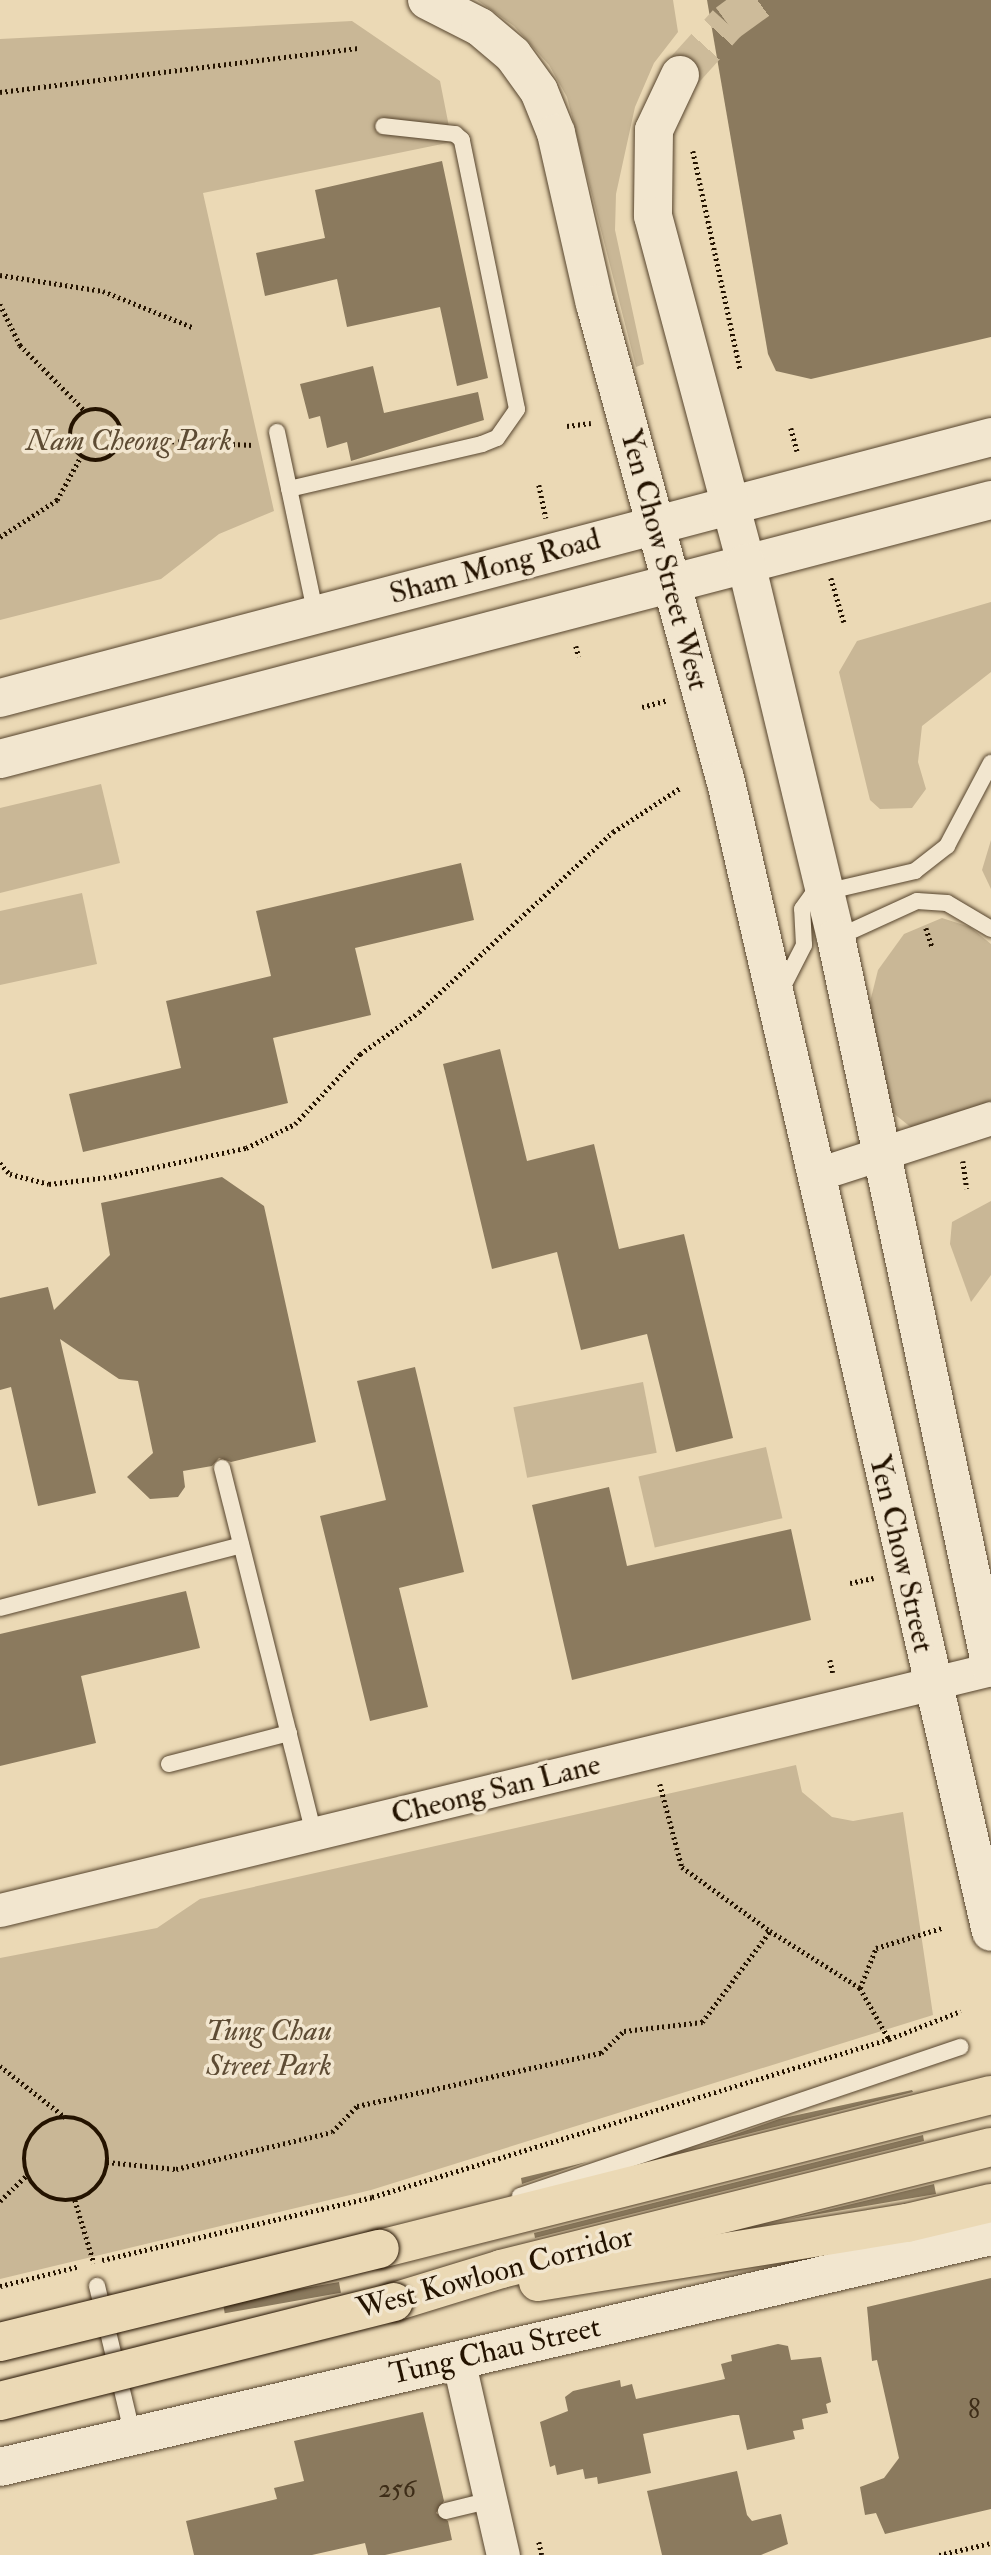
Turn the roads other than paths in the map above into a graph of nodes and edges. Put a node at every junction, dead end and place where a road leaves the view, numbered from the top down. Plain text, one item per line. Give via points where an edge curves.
1 (427, 0) edge
2 (680, 75) tunnel mouth
3 (383, 126) dead end
4 (277, 432) dead end
5 (991, 437) edge
6 (289, 489) junction
7 (991, 500) edge
8 (730, 503) junction
9 (659, 523) junction
10 (746, 563) junction
11 (677, 585) junction
12 (316, 616) junction
13 (0, 698) edge
14 (0, 759) edge
15 (991, 763) edge
16 (823, 891) junction
17 (991, 929) edge
18 (836, 938) junction
19 (777, 998) junction
20 (991, 1118) edge
21 (881, 1153) junction
22 (816, 1175) junction
23 (222, 1468) dead end
24 (241, 1545) junction
25 (0, 1608) edge
26 (991, 1669) edge
27 (930, 1685) junction
28 (289, 1733) junction
29 (169, 1764) dead end
30 (314, 1834) junction
31 (0, 1910) edge
32 (991, 1932) edge
33 (960, 2047) dead end
34 (991, 2095) edge
35 (991, 2147) edge
36 (991, 2203) edge
37 (991, 2236) edge
38 (380, 2249) junction
39 (97, 2286) dead end
40 (394, 2302) junction
41 (0, 2342) edge
42 (458, 2359) junction
43 (0, 2401) edge
44 (133, 2436) junction
45 (0, 2467) edge
46 (491, 2500) junction
47 (446, 2511) dead end
48 (503, 2555) edge

1 - 9 main road, Yen Chow Street West via 494,38 527,72 549,111 625,418
2 - 8 main road via 654,130 650,160 663,266
3 - 6 lane via 455,134 462,140 517,409 502,432 482,444
4 - 6 lane
5 - 8 main road, Sham Mong Road
6 - 12 lane
7 - 10 main road, Sham Mong Road
8 - 9 main road, Sham Mong Road
8 - 10 main road
9 - 11 main road, Yen Chow Street West
9 - 12 main road, Sham Mong Road
10 - 11 main road, Sham Mong Road
10 - 16 main road
11 - 14 main road, Sham Mong Road
11 - 19 main road, Yen Chow Street West
12 - 13 main road, Sham Mong Road
15 - 16 lane via 947,846 915,871
16 - 18 main road
16 - 19 lane via 802,909 804,945
17 - 18 lane via 947,902 917,901
18 - 21 main road
19 - 22 main road, Yen Chow Street West
20 - 21 street
21 - 22 street
21 - 26 main road, Yen Chow Street
22 - 27 main road, Yen Chow Street
23 - 24 lane
24 - 25 lane
24 - 28 lane
26 - 27 street, Cheong San Lane
27 - 30 street, Cheong San Lane
27 - 32 main road, Yen Chow Street
28 - 29 lane
28 - 30 lane
30 - 31 street, Cheong San Lane
33 - 38 lane via 592,2169
34 - 38 highway, West Kowloon Corridor
35 - 40 highway, West Kowloon Corridor via 501,2269
36 - 40 highway via 907,2223
37 - 42 main road, Tung Chau Street
38 - 41 highway, West Kowloon Corridor, bridge
39 - 44 lane
40 - 43 highway, West Kowloon Corridor, bridge
42 - 44 main road, Tung Chau Street
42 - 46 street
44 - 45 main road, Tung Chau Street
46 - 47 lane
46 - 48 street

